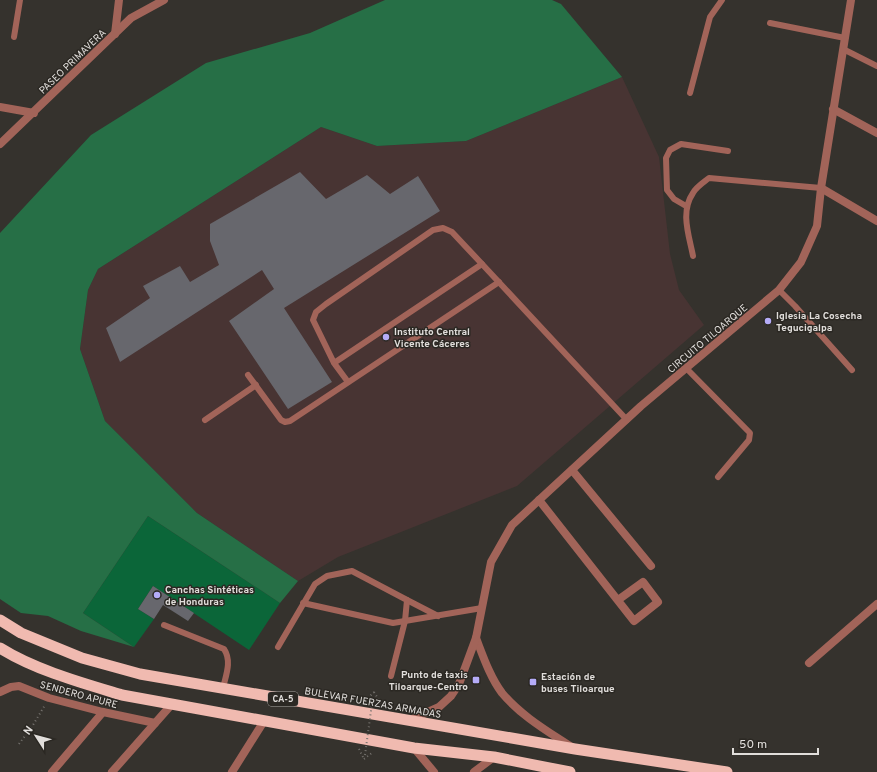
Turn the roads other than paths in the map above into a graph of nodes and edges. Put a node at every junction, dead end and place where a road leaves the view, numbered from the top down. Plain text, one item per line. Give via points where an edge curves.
1 (20, 0) edge
2 (119, 0) edge
3 (164, 0) edge
4 (722, 0) edge
5 (851, 0) edge
6 (770, 22) dead end
7 (115, 34) junction
8 (14, 37) dead end
9 (845, 38) junction
10 (843, 49) junction
11 (877, 66) edge
12 (690, 93) dead end
13 (0, 107) edge
14 (833, 109) junction
15 (34, 113) junction
16 (877, 133) edge
17 (0, 144) edge
18 (728, 151) dead end
19 (820, 188) junction
20 (686, 206) junction
21 (877, 221) edge
22 (693, 256) dead end
23 (482, 264) junction
24 (499, 282) junction
25 (779, 290) junction
26 (334, 363) junction
27 (686, 368) junction
28 (852, 370) dead end
29 (248, 375) dead end
30 (348, 382) junction
31 (256, 385) junction
32 (205, 420) dead end
33 (627, 420) junction
34 (572, 470) junction
35 (718, 477) dead end
36 (539, 500) junction
37 (651, 566) dead end
38 (408, 600) junction
39 (618, 600) junction
40 (303, 603) junction
41 (877, 604) edge
42 (482, 608) junction
43 (438, 616) junction
44 (0, 620) edge
45 (405, 621) junction
46 (164, 625) dead end
47 (476, 638) junction
48 (278, 647) dead end
49 (0, 648) edge
50 (809, 663) dead end
51 (391, 676) dead end
52 (223, 688) junction
53 (0, 692) edge
54 (172, 704) junction
55 (103, 712) junction
56 (410, 720) junction
57 (264, 721) junction
58 (155, 723) junction
59 (414, 748) junction
60 (575, 749) junction
61 (494, 757) junction
62 (52, 772) edge
63 (112, 772) edge
64 (232, 772) edge
65 (434, 772) edge
66 (474, 772) edge
67 (570, 772) edge
68 (727, 772) edge

1 - 8 lane
2 - 7 street
3 - 7 street, PASEO PRIMAVERA via 131,18
4 - 12 lane via 710,17
5 - 9 street, CIRCUITO TILOARQUE
6 - 9 lane
7 - 15 street, PASEO PRIMAVERA
9 - 10 street, CIRCUITO TILOARQUE
10 - 11 lane
10 - 14 street, CIRCUITO TILOARQUE
13 - 15 street
14 - 16 street
14 - 19 street, CIRCUITO TILOARQUE
15 - 17 street, PASEO PRIMAVERA
18 - 20 lane via 681,144 670,150 666,158 667,190
19 - 20 lane via 709,178 693,192
19 - 21 street
19 - 25 street, CIRCUITO TILOARQUE via 817,226 801,262
20 - 22 lane via 685,219
23 - 24 lane
23 - 26 lane
23 - 26 lane via 452,232 443,228 433,230 316,312 313,320
24 - 30 lane
24 - 33 lane
25 - 27 street, CIRCUITO TILOARQUE
25 - 28 lane
26 - 30 lane
27 - 33 street, CIRCUITO TILOARQUE
27 - 35 lane via 750,432 749,440
29 - 31 lane
30 - 31 lane via 285,422
31 - 32 lane
33 - 34 street, CIRCUITO TILOARQUE
34 - 36 street, CIRCUITO TILOARQUE
34 - 37 street
36 - 39 street
36 - 42 street, CIRCUITO TILOARQUE via 512,525 491,562
38 - 40 lane via 352,571 327,576 315,584
38 - 43 lane
38 - 45 lane
39 - 39 street via 634,621 658,602 643,582
40 - 45 lane via 394,623
40 - 48 lane
41 - 50 street
42 - 43 lane
42 - 47 street, CIRCUITO TILOARQUE
43 - 45 lane
44 - 52 highway, BULEVAR FUERZAS ARMADAS / CA-5 via 22,633 82,658 140,674
45 - 51 lane
46 - 52 lane via 224,649 228,661
47 - 56 street, CIRCUITO TILOARQUE via 460,684 451,696 439,707
47 - 60 street via 487,667 502,693 530,719
49 - 54 highway via 12,656 75,681 122,695
52 - 56 highway, BULEVAR FUERZAS ARMADAS / CA-5
53 - 55 street, SENDERO APURE via 19,686 49,698
54 - 57 highway
54 - 58 street
55 - 58 street, SENDERO APURE
55 - 62 street
56 - 60 highway, BULEVAR FUERZAS ARMADAS / CA-5
57 - 59 highway
57 - 64 street
58 - 63 street
59 - 61 highway
59 - 65 street
60 - 68 highway, BULEVAR FUERZAS ARMADAS / CA-5
61 - 66 street
61 - 67 highway

